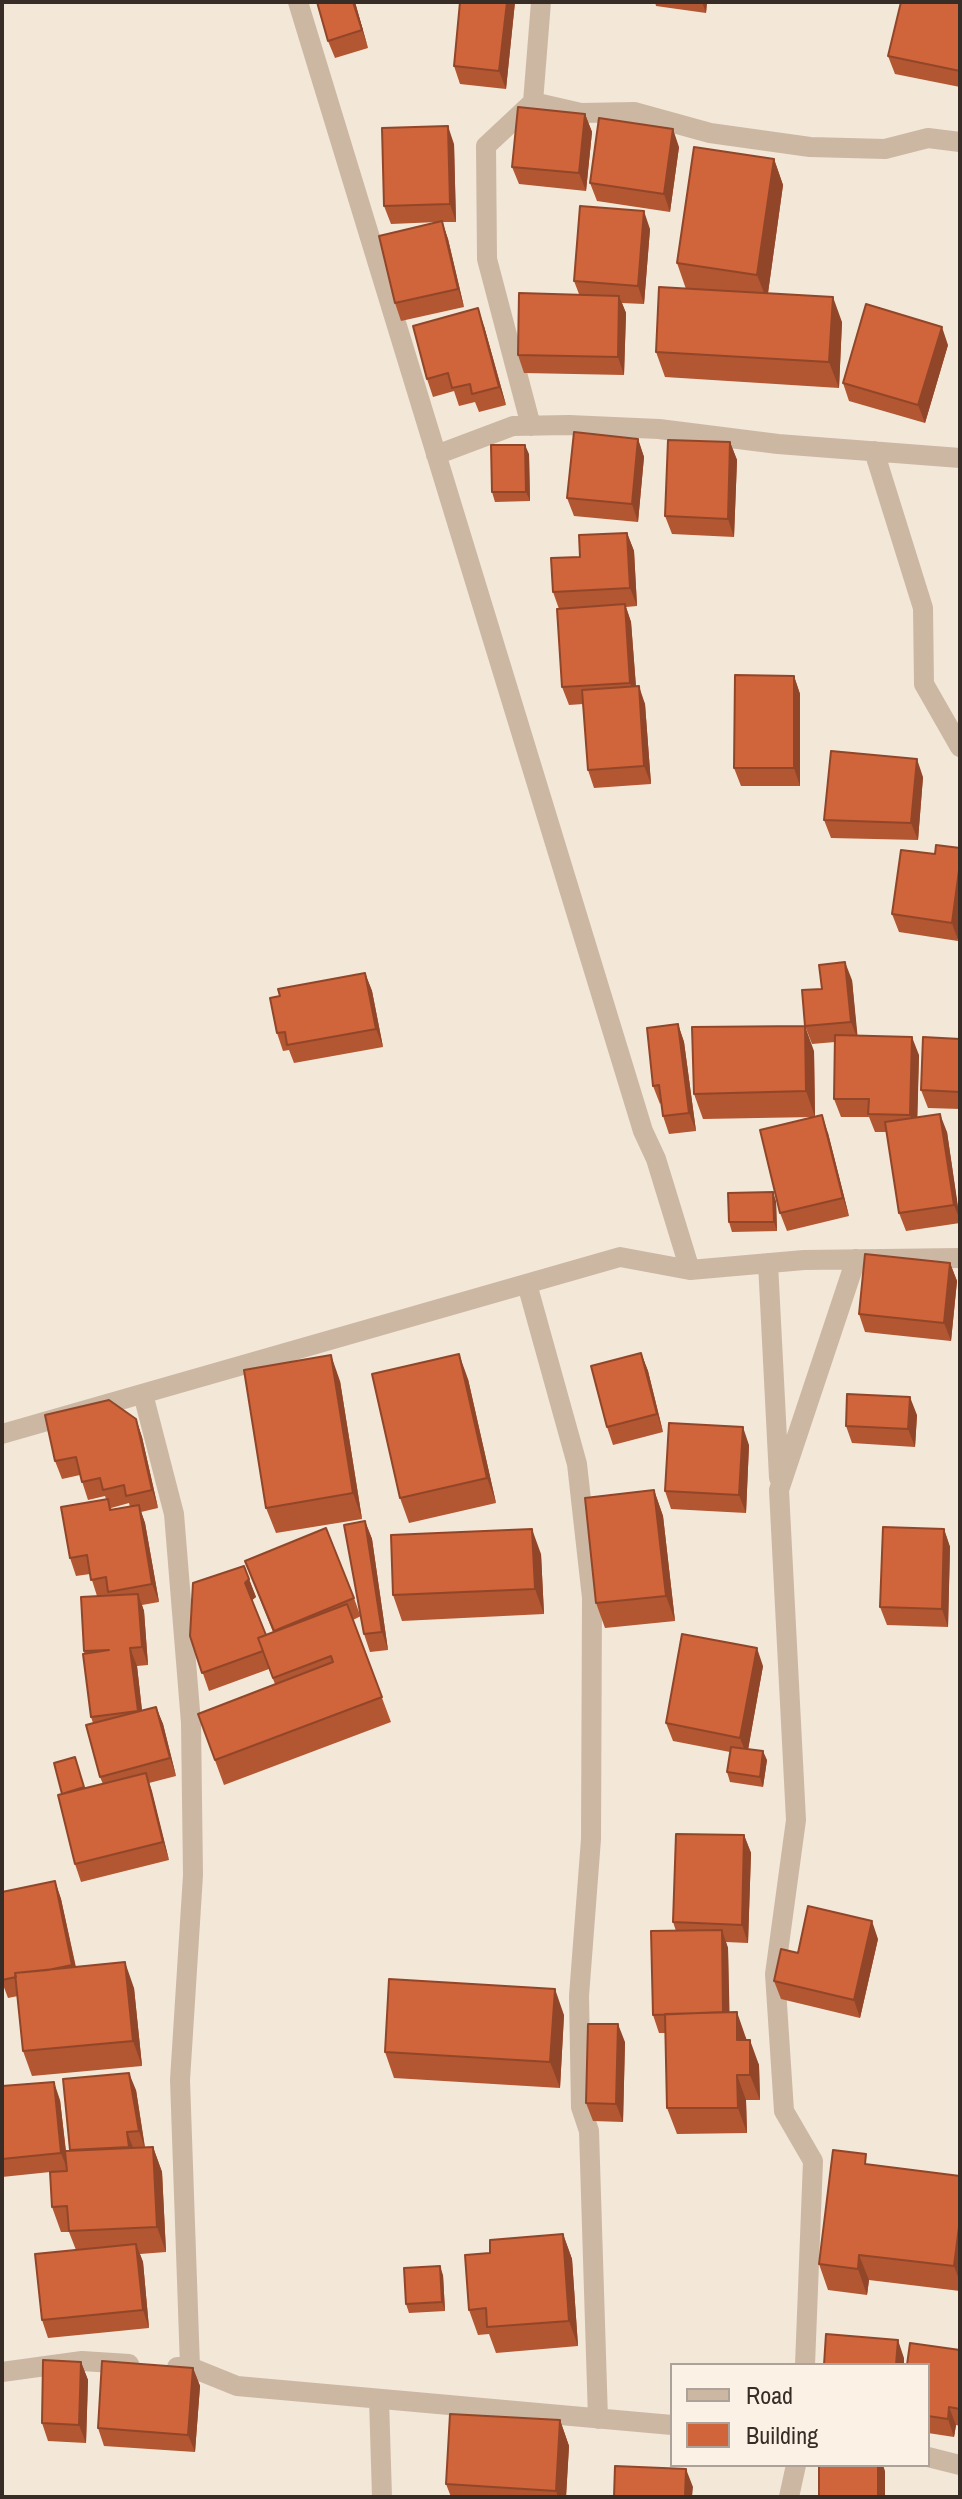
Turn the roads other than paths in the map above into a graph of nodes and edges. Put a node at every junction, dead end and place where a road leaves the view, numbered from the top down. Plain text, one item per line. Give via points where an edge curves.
1 (298, 2) edge
2 (541, 2) edge
3 (533, 102) junction
4 (960, 142) edge
5 (531, 426) junction
6 (874, 451) junction
7 (436, 455) junction
8 (960, 458) edge
9 (960, 747) edge
10 (960, 1258) edge
11 (856, 1259) junction
12 (768, 1263) junction
13 (690, 1270) junction
14 (527, 1284) junction
15 (143, 1394) junction
16 (2, 1434) edge
17 (779, 1490) junction
18 (805, 2363) edge
19 (190, 2367) junction
20 (2, 2372) edge
21 (379, 2399) junction
22 (598, 2419) junction
23 (670, 2425) edge
24 (930, 2458) edge
25 (960, 2465) edge
26 (796, 2467) edge
27 (382, 2497) edge
28 (789, 2497) edge

1 - 7 street
2 - 3 street
3 - 4 street via 581,113 634,112 710,133 810,147 885,149 928,138
3 - 5 street via 486,146 487,259
5 - 6 street via 659,429
5 - 7 street via 513,426
6 - 8 street
6 - 9 street via 923,608 924,684
7 - 13 street
10 - 11 street
11 - 12 street
11 - 17 street
12 - 13 street
12 - 17 street
13 - 14 street via 620,1257
14 - 15 street
14 - 22 street via 577,1464 592,1598 591,1839 579,1996
15 - 16 street
15 - 19 street via 174,1514 191,1723 193,1875 180,2080
17 - 18 street via 796,1820 775,1974 784,2111 813,2161
19 - 20 street via 82,2361
19 - 21 street via 237,2386
21 - 22 street
21 - 27 street
22 - 23 street
24 - 25 street
26 - 28 street

